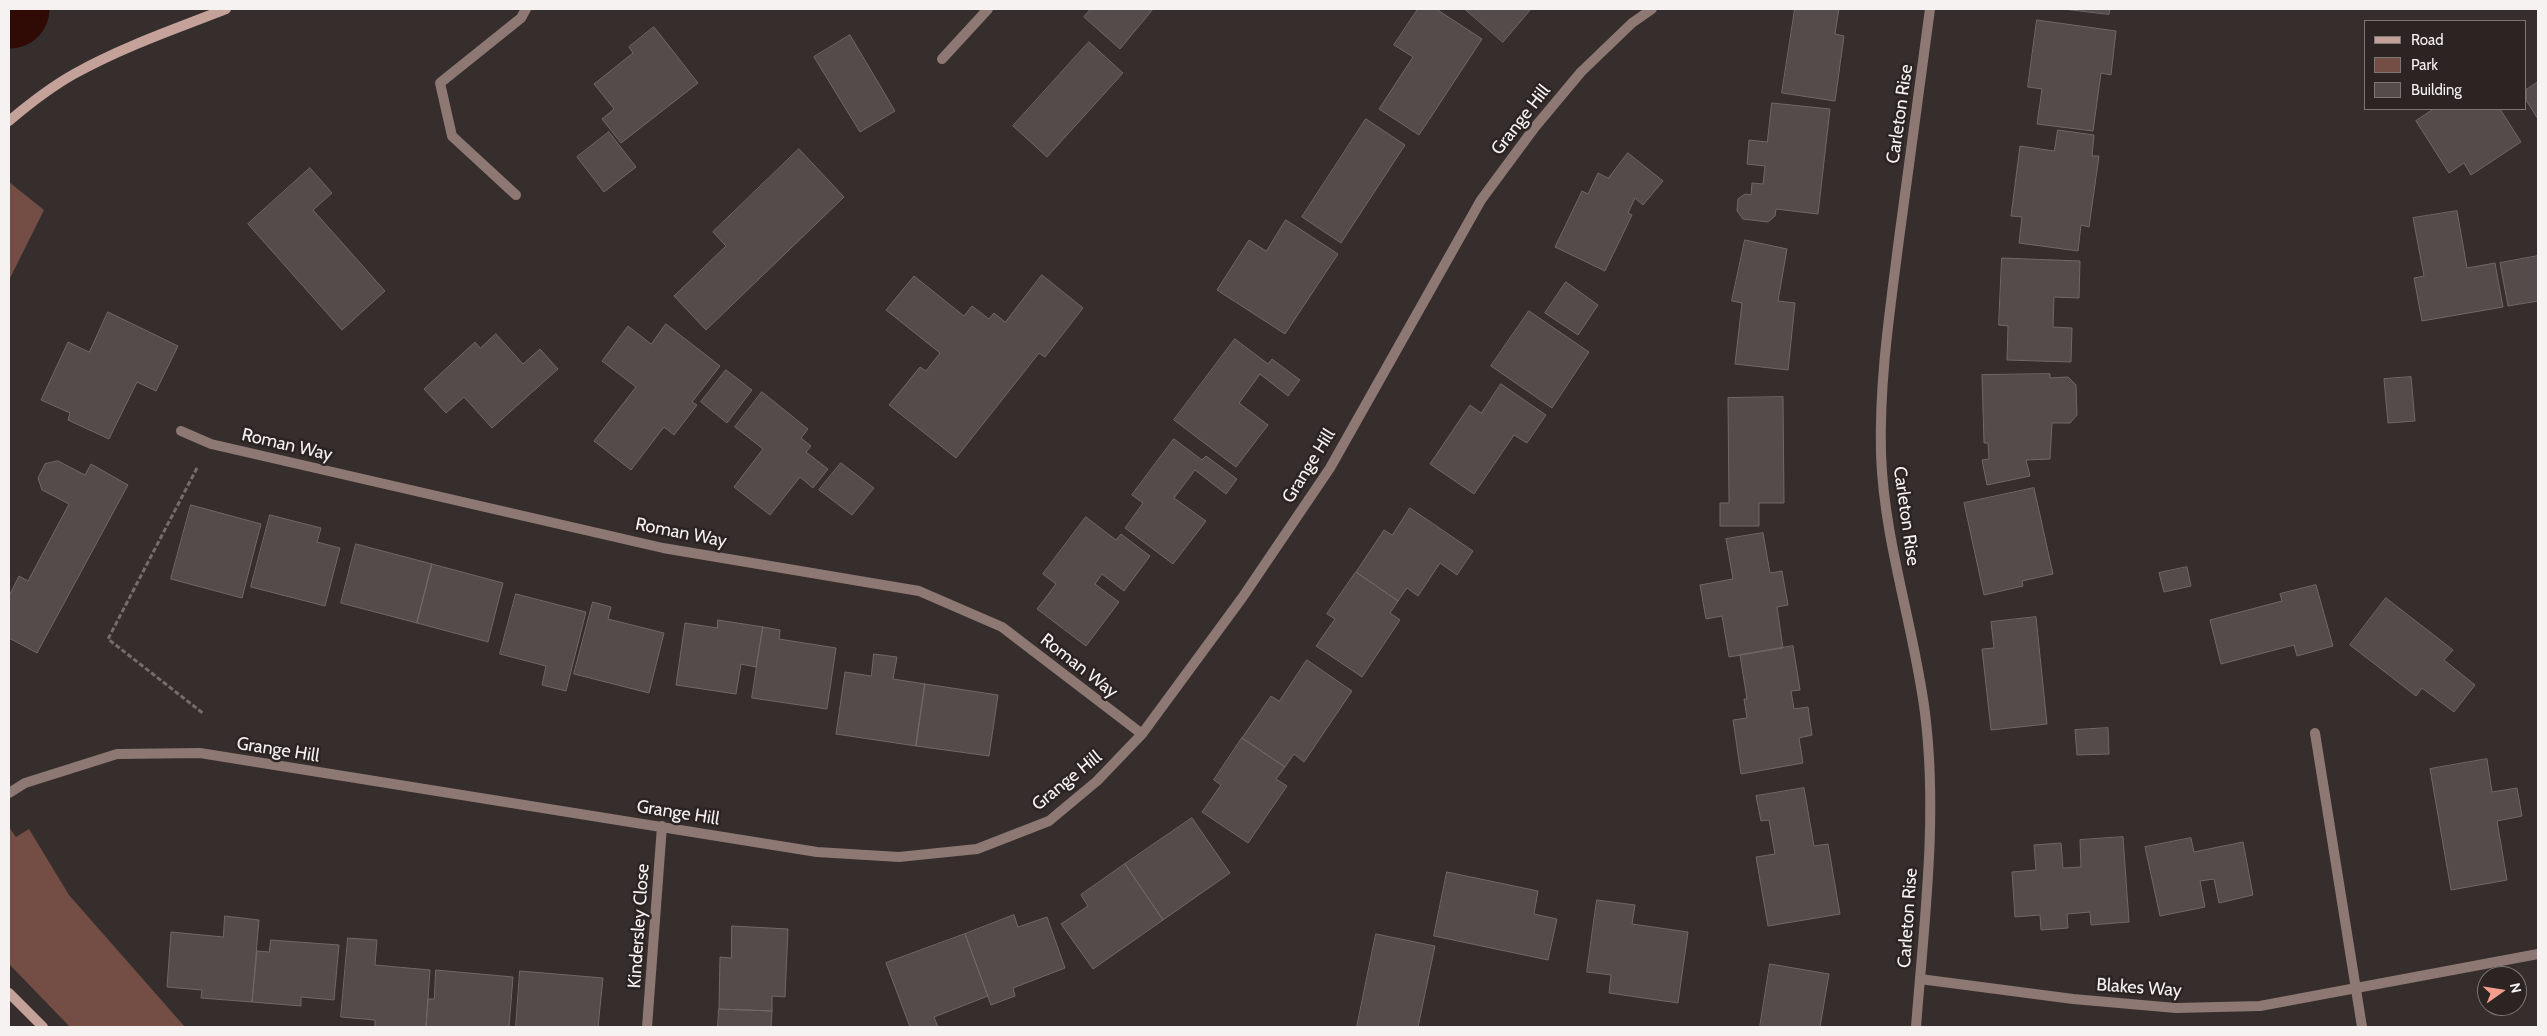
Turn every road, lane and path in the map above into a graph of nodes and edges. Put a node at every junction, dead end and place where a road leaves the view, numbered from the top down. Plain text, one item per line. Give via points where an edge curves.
1 (226, 9) edge
2 (526, 9) edge
3 (988, 9) edge
4 (1652, 9) edge
5 (1930, 9) edge
6 (942, 59) dead end
7 (9, 121) edge
8 (516, 195) dead end
9 (181, 431) dead end
10 (211, 444) junction
11 (204, 714) dead end
12 (2315, 733) dead end
13 (1142, 734) junction
14 (9, 793) edge
15 (662, 826) junction
16 (2538, 954) edge
17 (1920, 979) junction
18 (2356, 990) junction
19 (9, 993) edge
20 (43, 1027) edge
21 (647, 1027) edge
22 (1916, 1027) edge
23 (2362, 1027) edge

1 - 7 main road via 73,74
2 - 8 street via 521,18 440,83 452,136
3 - 6 street
4 - 13 street, Grange Hill via 1581,72 1481,200 1330,468 1242,598
5 - 17 street, Carleton Rise via 1886,339 1881,403 1885,508 1924,712 1929,773 1929,856
9 - 10 street, Roman Way
10 - 11 path via 108,639
10 - 13 street, Roman Way via 663,548 919,591 1002,627
12 - 18 street
13 - 15 street, Grange Hill via 1097,781 1050,821 977,849 899,857 817,852
14 - 15 street, Grange Hill via 25,783 116,754 200,753
15 - 21 street, Kindersley Close
16 - 18 street, Blakes Way
17 - 18 street, Blakes Way via 2073,999 2176,1008 2260,1006
17 - 22 street, Carleton Rise
18 - 23 street
19 - 20 main road

